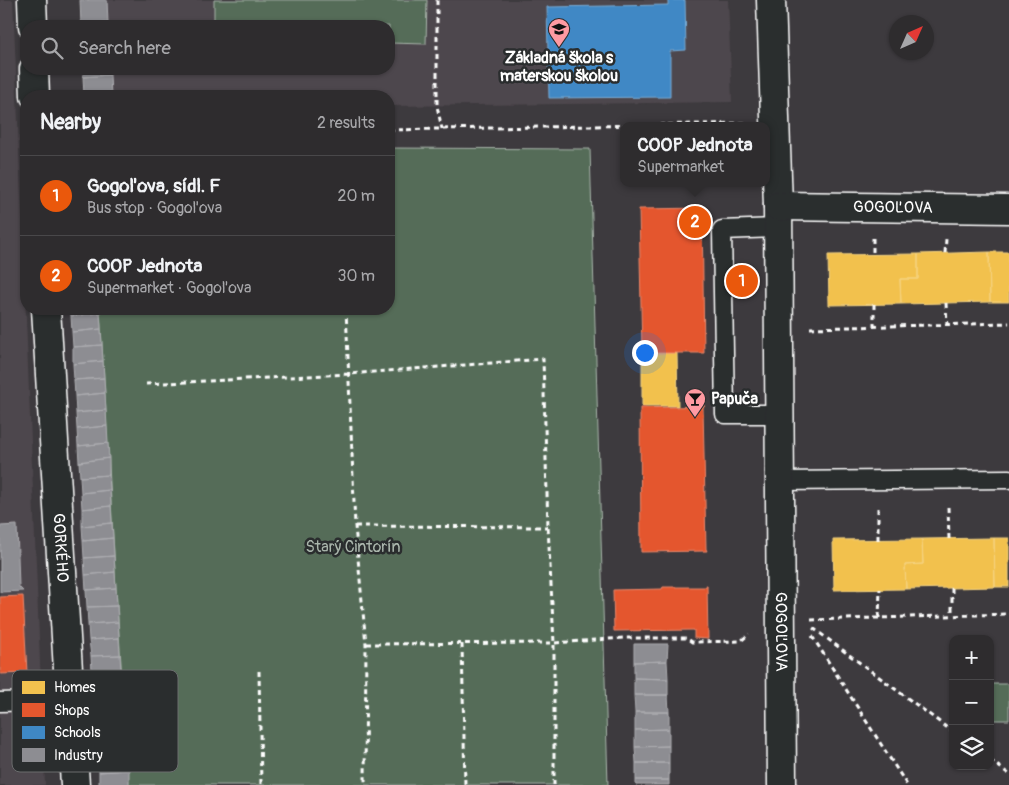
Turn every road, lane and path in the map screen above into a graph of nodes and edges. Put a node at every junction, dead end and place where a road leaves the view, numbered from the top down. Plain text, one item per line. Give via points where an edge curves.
1 (32, 0) edge
2 (437, 0) edge
3 (771, 0) edge
4 (33, 20) edge
5 (34, 75) edge
6 (35, 90) edge
7 (620, 126) edge
8 (442, 129) junction
9 (395, 130) edge
10 (1009, 209) edge
11 (778, 217) junction
12 (946, 233) dead end
13 (873, 234) dead end
14 (945, 253) dead end
15 (874, 254) dead end
16 (946, 303) dead end
17 (874, 304) dead end
18 (46, 315) edge
19 (346, 315) edge
20 (1009, 323) edge
21 (947, 325) junction
22 (874, 327) junction
23 (809, 328) dead end
24 (348, 374) junction
25 (146, 384) dead end
26 (778, 414) junction
27 (1009, 479) edge
28 (779, 481) junction
29 (948, 507) dead end
30 (878, 508) dead end
31 (355, 526) junction
32 (548, 527) junction
33 (949, 539) dead end
34 (878, 540) dead end
35 (952, 588) dead end
36 (880, 589) dead end
37 (952, 615) dead end
38 (879, 618) dead end
39 (595, 640) dead end
40 (554, 643) junction
41 (366, 644) junction
42 (462, 644) junction
43 (68, 670) edge
44 (259, 671) dead end
45 (949, 729) edge
46 (994, 763) edge
47 (74, 772) edge
48 (1009, 774) edge
49 (75, 785) edge
50 (261, 785) edge
51 (365, 785) edge
52 (465, 785) edge
53 (554, 785) edge
54 (782, 785) edge
55 (907, 785) edge

1 - 4 street
2 - 8 path via 438,106
3 - 11 street, GOGOĽOVA
5 - 6 street
7 - 8 path
8 - 9 path
10 - 11 street, GOGOĽOVA
11 - 26 street, GOGOĽOVA
11 - 26 lane via 722,230 725,414
12 - 14 path
13 - 15 path
16 - 21 path
17 - 22 path
18 - 43 street, GORKÉHO
19 - 24 path
20 - 21 path
21 - 22 path
22 - 23 path
24 - 25 path
24 - 31 path
24 - 32 path via 543,359
26 - 28 street, GOGOĽOVA
27 - 28 lane
28 - 54 street, GOGOĽOVA
29 - 33 path
30 - 34 path
31 - 32 path
31 - 41 path
32 - 40 path
35 - 37 path
36 - 38 path
39 - 40 path
40 - 42 path
40 - 53 path
41 - 42 path
41 - 51 path
42 - 52 path
44 - 50 path
45 - 55 path via 809,628
46 - 48 path
47 - 49 street, GORKÉHO

